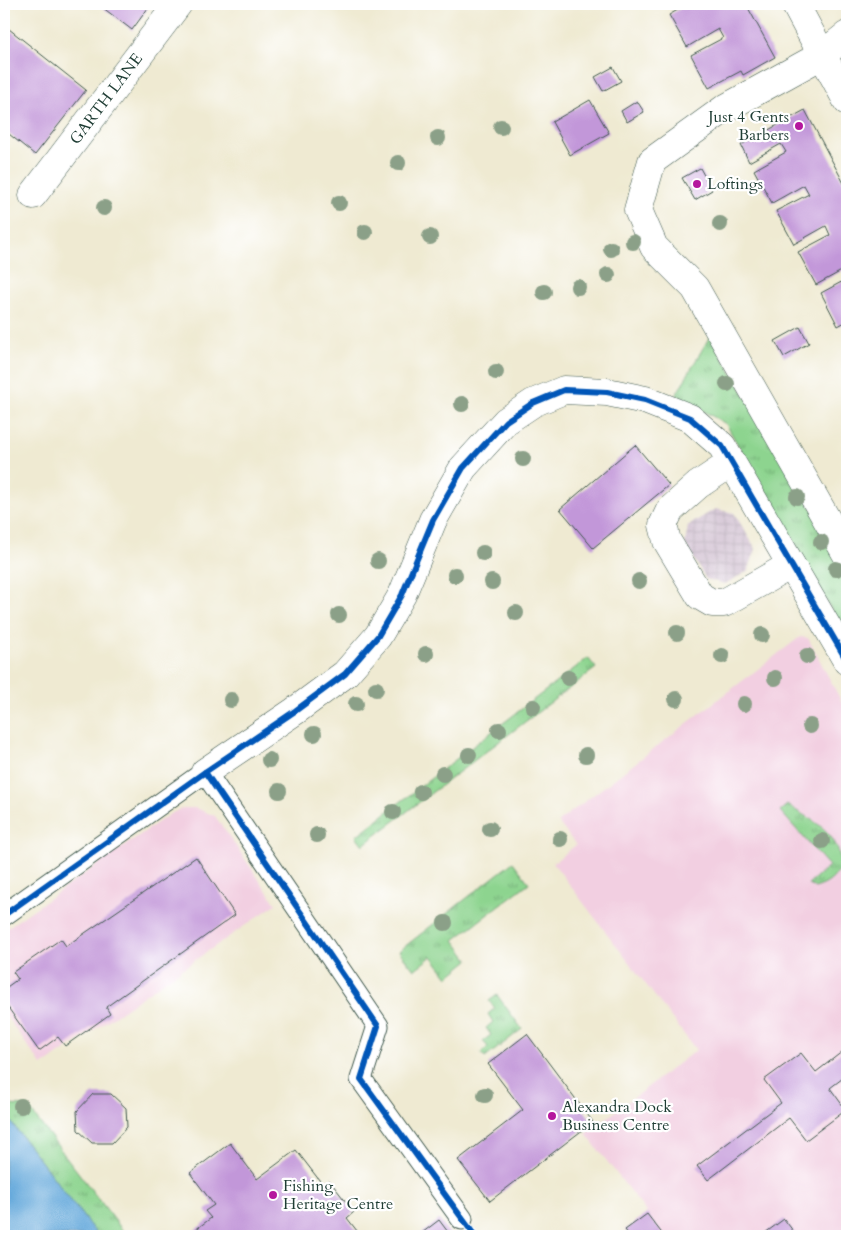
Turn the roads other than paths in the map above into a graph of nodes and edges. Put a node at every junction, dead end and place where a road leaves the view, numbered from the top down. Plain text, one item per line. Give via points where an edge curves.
1 (178, 4) edge
2 (795, 4) edge
3 (847, 36) edge
4 (822, 55) junction
5 (847, 102) edge
6 (33, 195) dead end
7 (731, 463) junction
8 (847, 555) edge
9 (791, 565) junction
10 (847, 661) edge
11 (205, 772) junction
12 (4, 915) edge
13 (462, 1219) dead end

1 - 6 street, GARTH LANE
2 - 4 street
3 - 4 street
4 - 5 street
4 - 8 street via 724,109 652,161 638,210 654,247 695,288
7 - 9 street
7 - 9 street via 698,485 670,510 664,525 667,541 700,596 712,604 724,603
7 - 11 street via 722,446 690,418 645,400 607,392 564,390 533,403 506,421 464,468 433,520 402,595 378,636 345,674
9 - 10 street
11 - 12 lane
11 - 13 lane via 378,1026 361,1079

